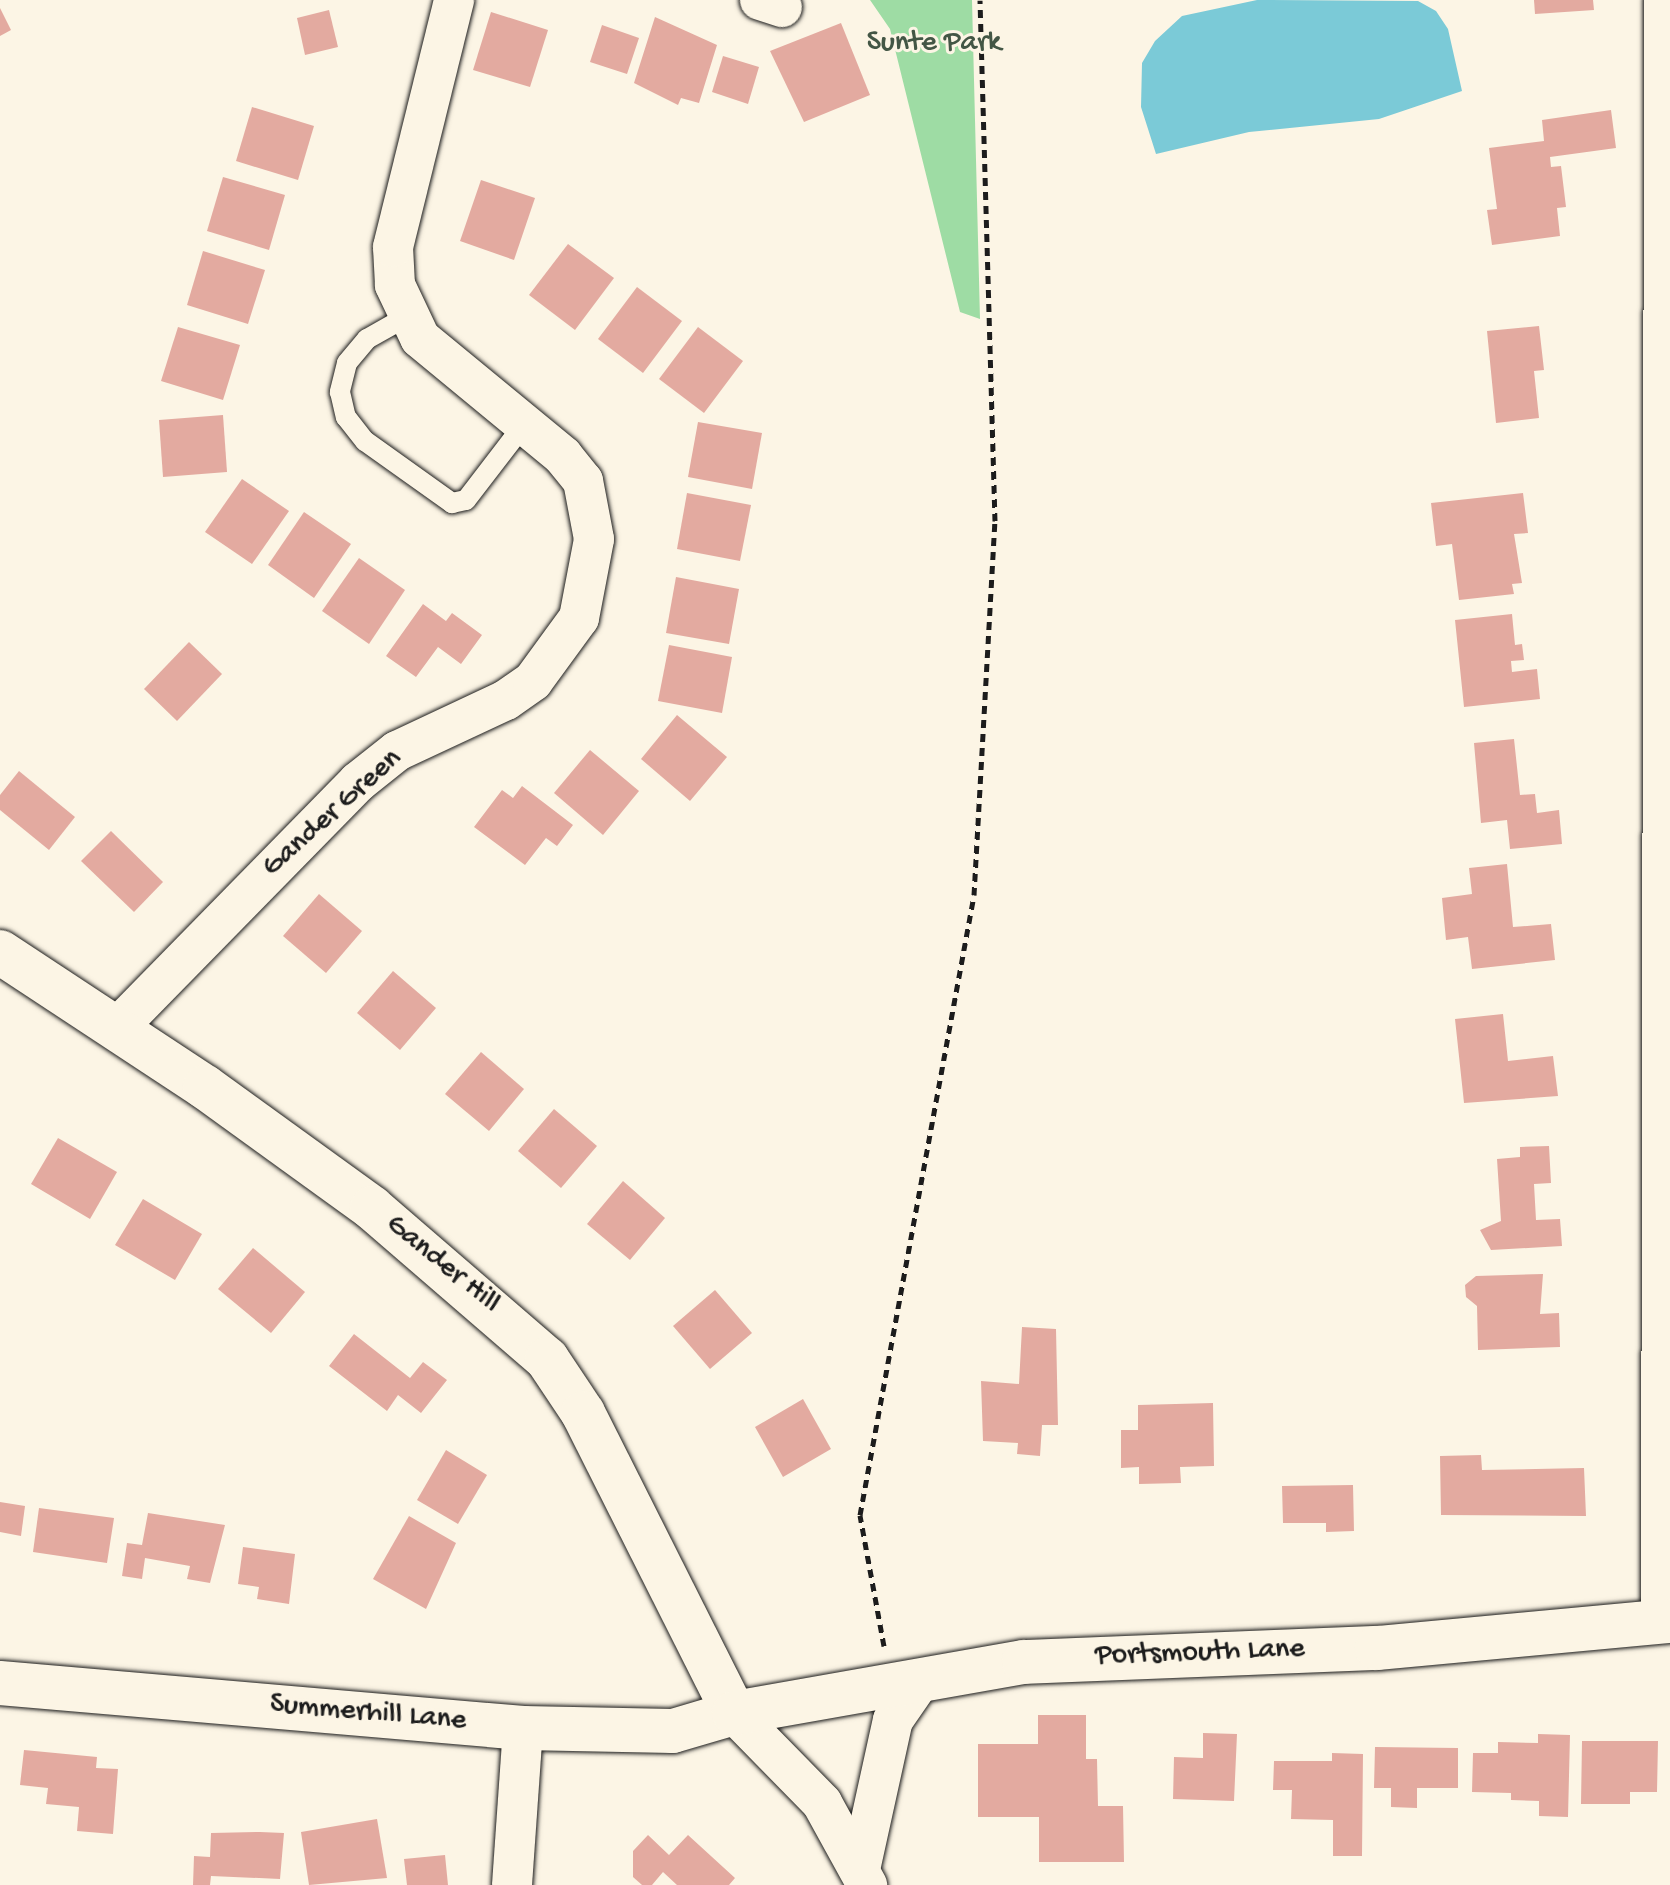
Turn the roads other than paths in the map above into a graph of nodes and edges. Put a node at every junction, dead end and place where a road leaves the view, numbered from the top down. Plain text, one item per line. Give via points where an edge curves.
1 (454, 0) edge
2 (1664, 0) edge
3 (406, 317) junction
4 (525, 423) junction
5 (0, 952) edge
6 (118, 1027) junction
7 (1668, 1171) edge
8 (1666, 1621) edge
9 (0, 1683) edge
10 (906, 1684) junction
11 (734, 1713) junction
12 (523, 1728) junction
13 (864, 1875) edge
14 (512, 1885) edge

1 - 3 street, Gander Green via 393,247 395,285
2 - 7 street
3 - 4 street, Gander Green via 420,338
3 - 4 lane via 367,339 347,363 340,392 346,417 365,441 452,503 466,500
4 - 6 street, Gander Green via 583,481 592,510 590,577 562,649 506,700 397,751 358,782
5 - 6 street, Gander Hill
6 - 11 street, Gander Hill via 372,1208 547,1359 583,1413
7 - 8 street
8 - 10 street, Portsmouth Lane via 1377,1648 1024,1662
9 - 12 street, Summerhill Lane
10 - 11 street, Portsmouth Lane
10 - 13 street via 893,1720
11 - 12 street, Summerhill Lane via 673,1731
11 - 13 street via 822,1803
12 - 14 street

